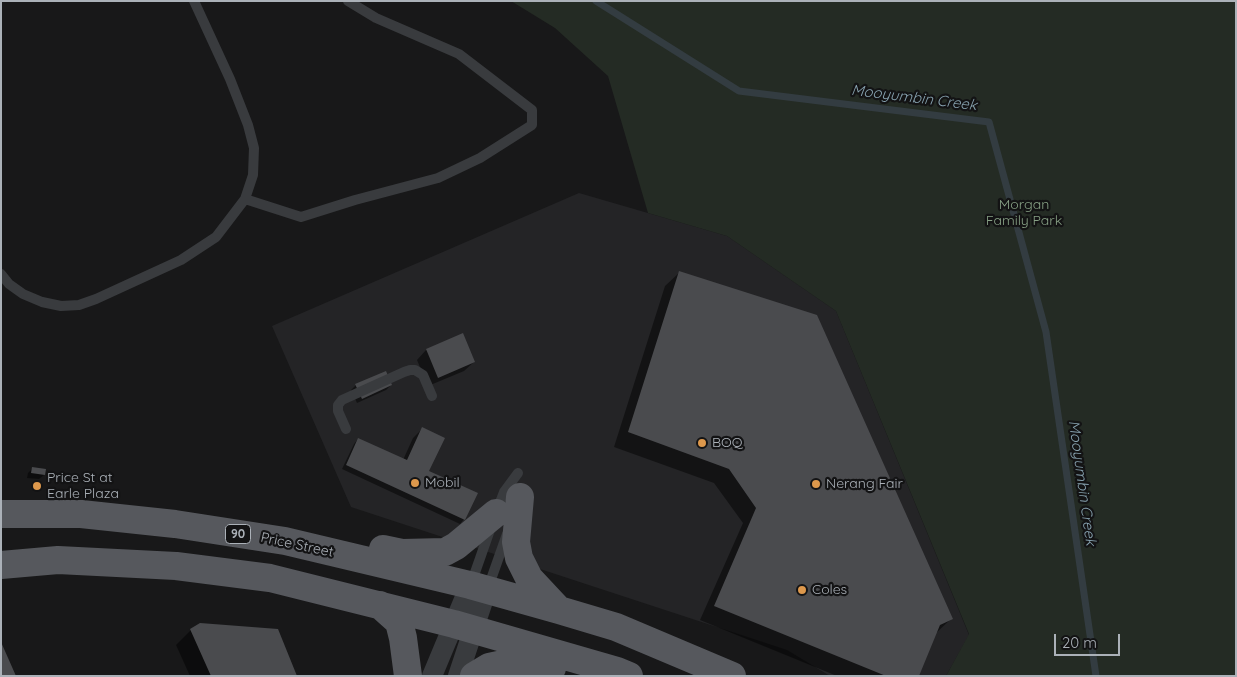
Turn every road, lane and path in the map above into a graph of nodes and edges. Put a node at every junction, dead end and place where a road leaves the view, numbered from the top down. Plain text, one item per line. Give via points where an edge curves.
1 (194, 1) edge
2 (348, 1) edge
3 (245, 199) junction
4 (1, 274) edge
5 (432, 396) dead end
6 (346, 429) dead end
7 (520, 497) junction
8 (496, 513) junction
9 (1, 514) edge
10 (285, 541) junction
11 (1, 565) edge
12 (479, 587) junction
13 (380, 605) junction
14 (559, 610) junction
15 (464, 627) junction
16 (408, 676) edge
17 (432, 676) edge
18 (458, 676) edge
19 (474, 676) edge
20 (575, 676) edge
21 (628, 676) edge
22 (732, 676) edge

1 - 3 lane via 230,79 254,148 253,176
2 - 3 lane via 376,18 459,54 532,110 532,124 480,158 438,178 301,218
3 - 4 lane via 216,237 181,260 96,300 61,306 42,302 23,294
5 - 6 lane via 423,375 415,370 404,372 342,400 338,411
7 - 8 lane via 518,473 504,492
7 - 12 lane
7 - 14 main road via 516,542 519,558 529,578
8 - 10 main road via 445,552 402,553 339,538
8 - 12 lane
9 - 10 main road, Price Street / 90 via 81,514
10 - 12 main road, Price Street / 90
11 - 13 main road via 58,560 176,566 270,578
12 - 14 main road, 90
12 - 15 street
13 - 15 main road
13 - 16 main road via 399,622
14 - 22 main road, 90 via 616,627
15 - 17 street
15 - 18 street
15 - 21 main road
19 - 20 main road via 489,667 534,662

